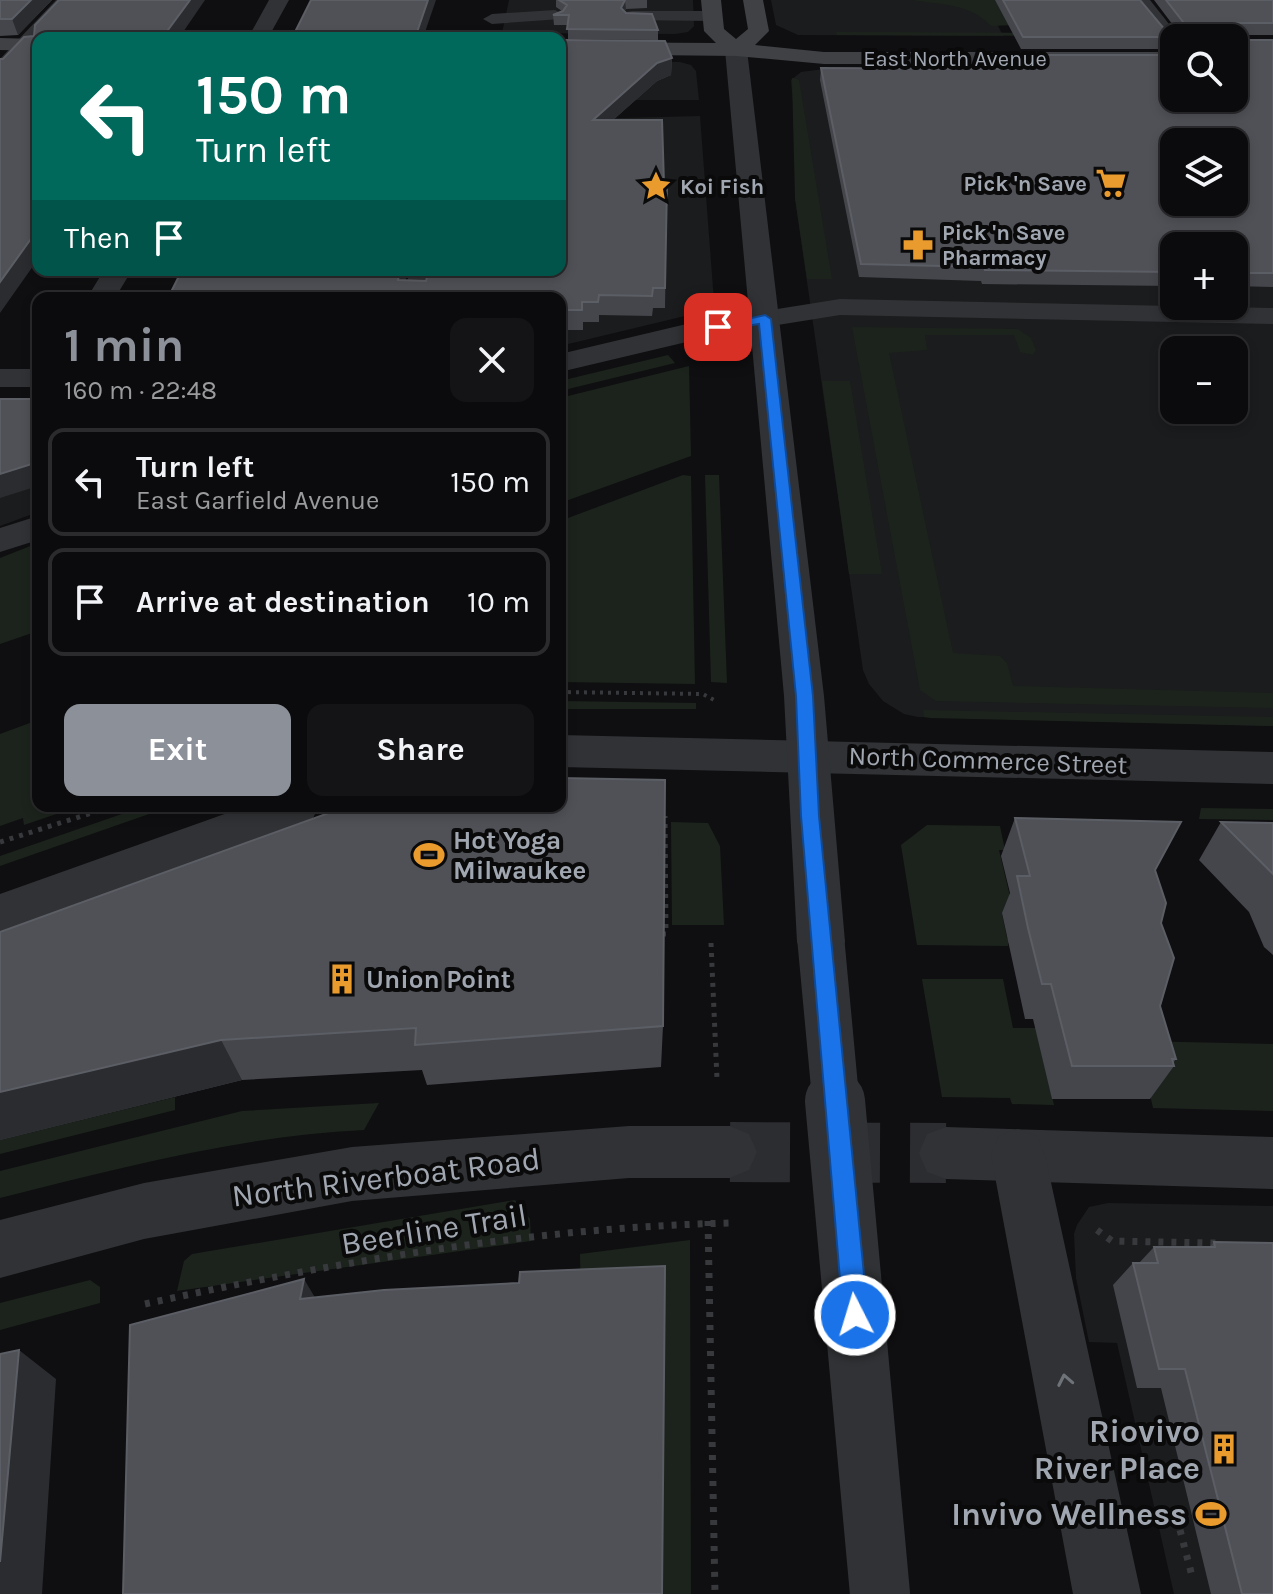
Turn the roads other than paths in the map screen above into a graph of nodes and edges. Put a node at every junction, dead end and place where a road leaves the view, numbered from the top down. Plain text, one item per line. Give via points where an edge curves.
1 (66, 0) edge
2 (279, 0) edge
3 (497, 0) edge
4 (753, 0) edge
5 (1141, 0) edge
6 (712, 8) edge
7 (492, 19) junction
8 (1160, 25) edge
9 (556, 26) edge
10 (261, 32) edge
11 (489, 32) edge
12 (1160, 43) edge
13 (14, 45) edge
14 (566, 48) edge
15 (620, 48) junction
16 (736, 50) junction
17 (1160, 58) edge
18 (0, 70) edge
19 (1273, 316) edge
20 (765, 319) junction
21 (566, 362) edge
22 (0, 378) edge
23 (32, 378) edge
24 (32, 529) edge
25 (0, 541) edge
26 (566, 751) edge
27 (807, 755) junction
28 (1273, 768) edge
29 (280, 812) edge
30 (0, 914) edge
31 (730, 1152) tunnel mouth
32 (946, 1153) tunnel mouth
33 (1018, 1155) junction
34 (1273, 1163) edge
35 (0, 1249) edge
36 (880, 1594) edge
37 (1107, 1594) edge

1 - 13 lane
2 - 10 street
3 - 7 lane
4 - 16 main road via 759,31
5 - 8 lane
6 - 15 lane via 625,14
6 - 16 main road via 714,31
7 - 9 lane
7 - 11 lane
12 - 16 main road, East North Avenue via 818,42
13 - 18 lane
14 - 15 main road, East North Avenue
15 - 16 main road, East North Avenue
16 - 17 main road, East North Avenue via 824,58
16 - 20 street
19 - 20 lane via 840,307
20 - 21 street
20 - 27 street
22 - 23 street
24 - 25 street
26 - 27 street, North Commerce Street
27 - 28 street, North Commerce Street
27 - 36 street, bridge
29 - 30 street
31 - 35 street, North Riverboat Road via 629,1152 352,1174 144,1211
32 - 33 street
33 - 34 street
37 -> 33 street

